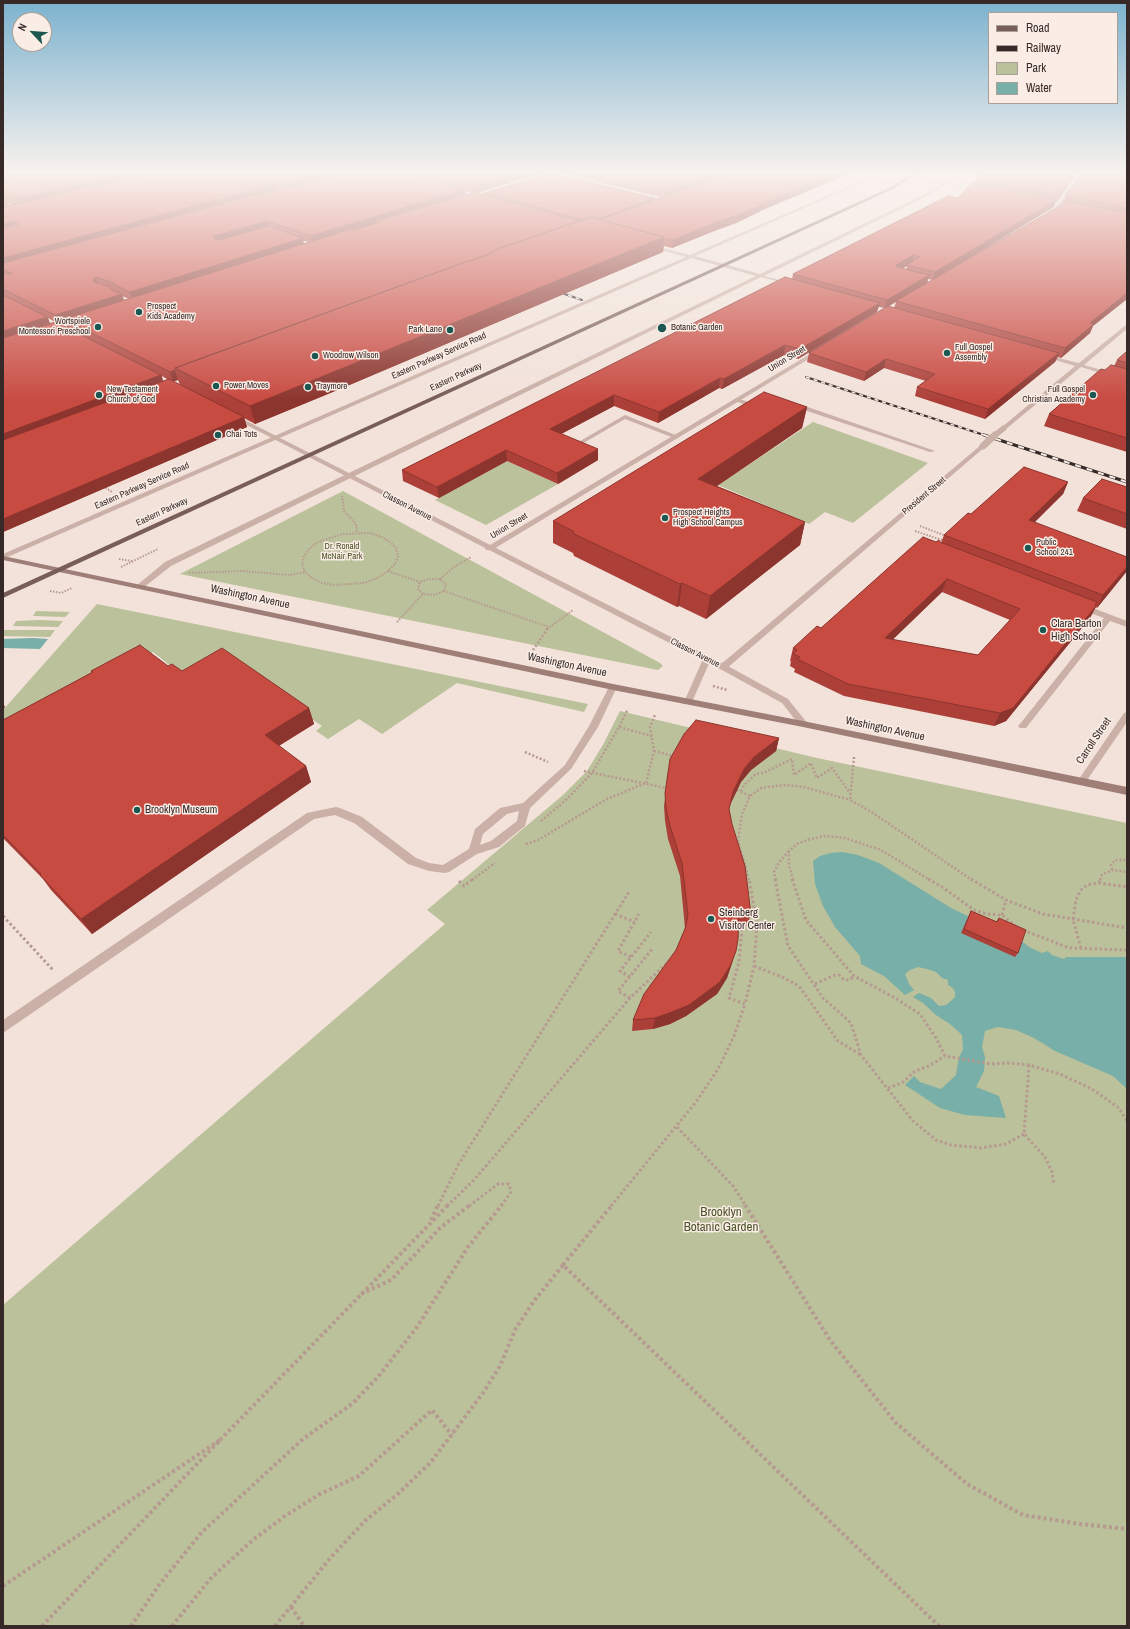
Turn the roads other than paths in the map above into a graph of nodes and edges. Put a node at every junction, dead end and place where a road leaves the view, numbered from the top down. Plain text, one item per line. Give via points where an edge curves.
1 (664, 249) edge
2 (707, 249) edge
3 (757, 249) edge
4 (816, 249) edge
5 (691, 256) junction
6 (722, 265) junction
7 (761, 276) junction
8 (798, 287) edge
9 (1127, 326) edge
10 (825, 347) edge
11 (1039, 354) edge
12 (1081, 366) junction
13 (1127, 379) edge
14 (737, 400) junction
15 (790, 406) edge
16 (763, 407) edge
17 (231, 415) edge
18 (676, 436) junction
19 (275, 437) junction
20 (578, 444) edge
21 (932, 451) dead end
22 (309, 455) junction
23 (348, 475) junction
24 (489, 548) junction
25 (3, 557) edge
26 (60, 569) junction
27 (140, 586) junction
28 (3, 596) edge
29 (1072, 603) edge
30 (1109, 617) junction
31 (1127, 624) edge
32 (706, 659) junction
33 (724, 667) junction
34 (613, 687) junction
35 (688, 702) junction
36 (1127, 715) edge
37 (802, 724) junction
38 (1023, 726) dead end
39 (1082, 781) junction
40 (1127, 791) edge
41 (526, 806) junction
42 (473, 850) junction
43 (3, 1027) edge

1 - 5 street
2 - 5 street, Eastern Parkway Service Road
3 - 6 main road, Eastern Parkway
4 - 7 street
5 - 6 street
5 - 19 street, Eastern Parkway Service Road
6 - 7 street
6 - 22 main road, Eastern Parkway
7 - 8 street
7 - 23 street
9 - 12 street, President Street
10 - 14 street, Union Street
11 - 12 street
12 - 13 street
12 - 33 street, President Street, bridge via 1004,428
14 - 16 street
14 - 18 street, Union Street
15 - 21 street via 797,404
17 - 19 street, Classon Avenue
18 - 20 street via 625,417
18 - 24 street, Union Street
19 - 22 street, Classon Avenue
19 - 25 street, Eastern Parkway Service Road
22 - 23 street, Classon Avenue
22 - 26 main road, Eastern Parkway
23 - 24 street, Classon Avenue
23 - 27 street via 168,564
24 - 32 street, Classon Avenue
25 - 26 main road, Washington Avenue
26 - 27 main road, Washington Avenue
26 - 28 main road, Eastern Parkway
27 - 34 main road, Washington Avenue
29 - 30 street
30 - 31 street
30 - 38 street
32 - 33 street, Classon Avenue
32 - 35 street
33 - 37 street, Classon Avenue via 785,701
34 - 35 main road, Washington Avenue
34 - 41 street via 593,727 568,767
35 - 37 main road, Washington Avenue
36 - 39 street, Carroll Street
37 - 39 main road, Washington Avenue
39 - 40 main road, Washington Avenue
41 - 42 street via 521,822 495,844
41 - 42 street via 504,811 479,832
42 - 43 street via 445,869 429,867 412,861 358,820 336,811 310,816

